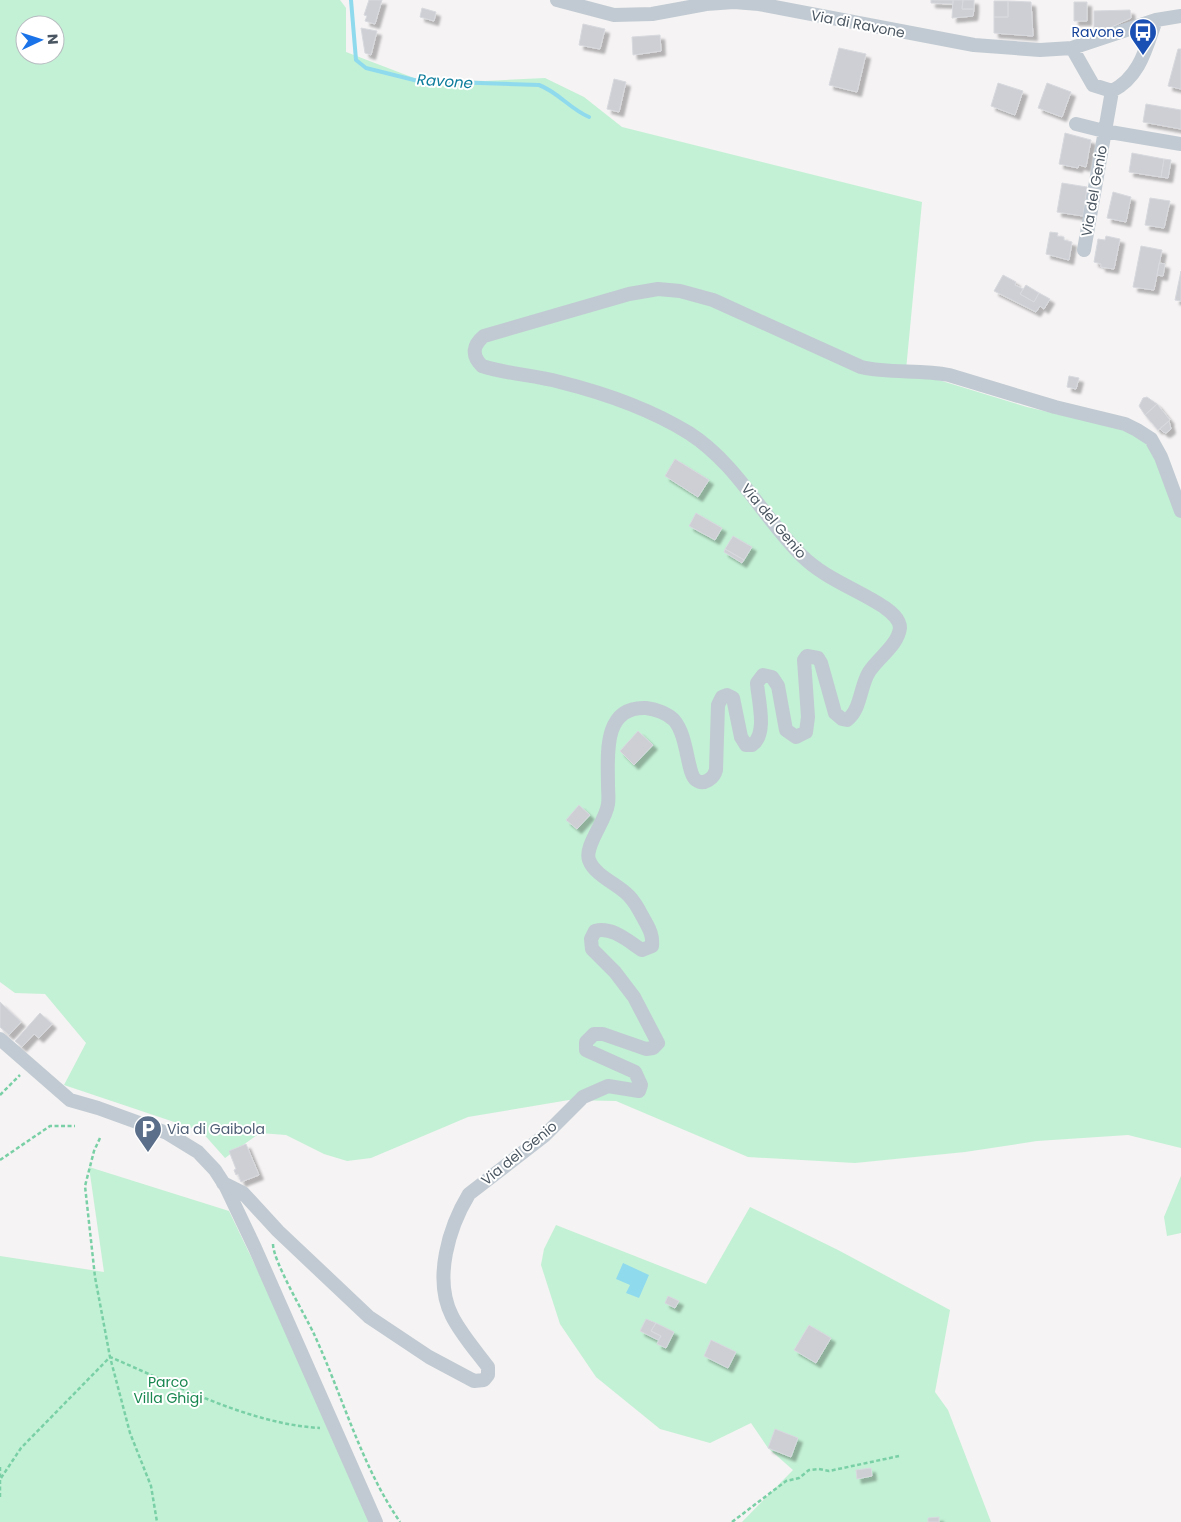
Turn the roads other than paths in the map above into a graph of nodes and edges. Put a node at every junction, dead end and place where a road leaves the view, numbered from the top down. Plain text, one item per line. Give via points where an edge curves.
1 (557, 0) edge
2 (1181, 16) edge
3 (1156, 20) junction
4 (1072, 48) junction
5 (1112, 91) junction
6 (1076, 124) dead end
7 (1104, 131) junction
8 (1181, 144) edge
9 (1084, 250) dead end
10 (1181, 511) edge
11 (0, 1039) edge
12 (223, 1183) junction
13 (376, 1522) edge

1 - 4 street, Via di Ravone via 614,15 652,14 706,4 759,4 974,45 1040,50
2 - 3 street, Via di Ravone
3 - 4 street, Via di Ravone
3 - 5 street via 1143,56 1125,84
4 - 5 street via 1093,84
5 - 7 street, Via del Genio
6 - 7 street, Via del Genio
7 - 8 street, Via del Genio
7 - 9 street, Via del Genio
10 - 12 street, Via del Genio via 1161,457 1151,440 1125,424 1054,407 949,375 861,367 713,300 680,290 658,289 629,294 484,336 474,350 476,360 482,366 560,382 634,405 662,417 697,439 732,471 802,556 819,571 894,614 900,624 897,638 869,672 856,708 847,720 842,720 835,713 818,658 808,656 804,660 808,717 806,732 801,736 796,737 786,730 778,686 772,677 763,675 757,683 760,728 759,738 752,745 746,745 741,737 733,698 727,695 722,698 718,705 716,770 709,780 695,780 691,774 684,735 666,714 651,709 635,709 621,716 610,732 608,804 589,848 589,859 594,868 628,895 653,938 652,946 642,950 603,928 595,930 591,939 592,949 634,997 658,1043 646,1049 594,1034 586,1042 586,1050 635,1072 641,1085 639,1091 608,1086 583,1097 544,1136 469,1194 464,1203 444,1260 443,1281 451,1316 488,1367 484,1380 474,1381 429,1357 369,1317 278,1231 243,1193
11 - 12 street via 70,1100 175,1138 198,1152
12 - 13 street

